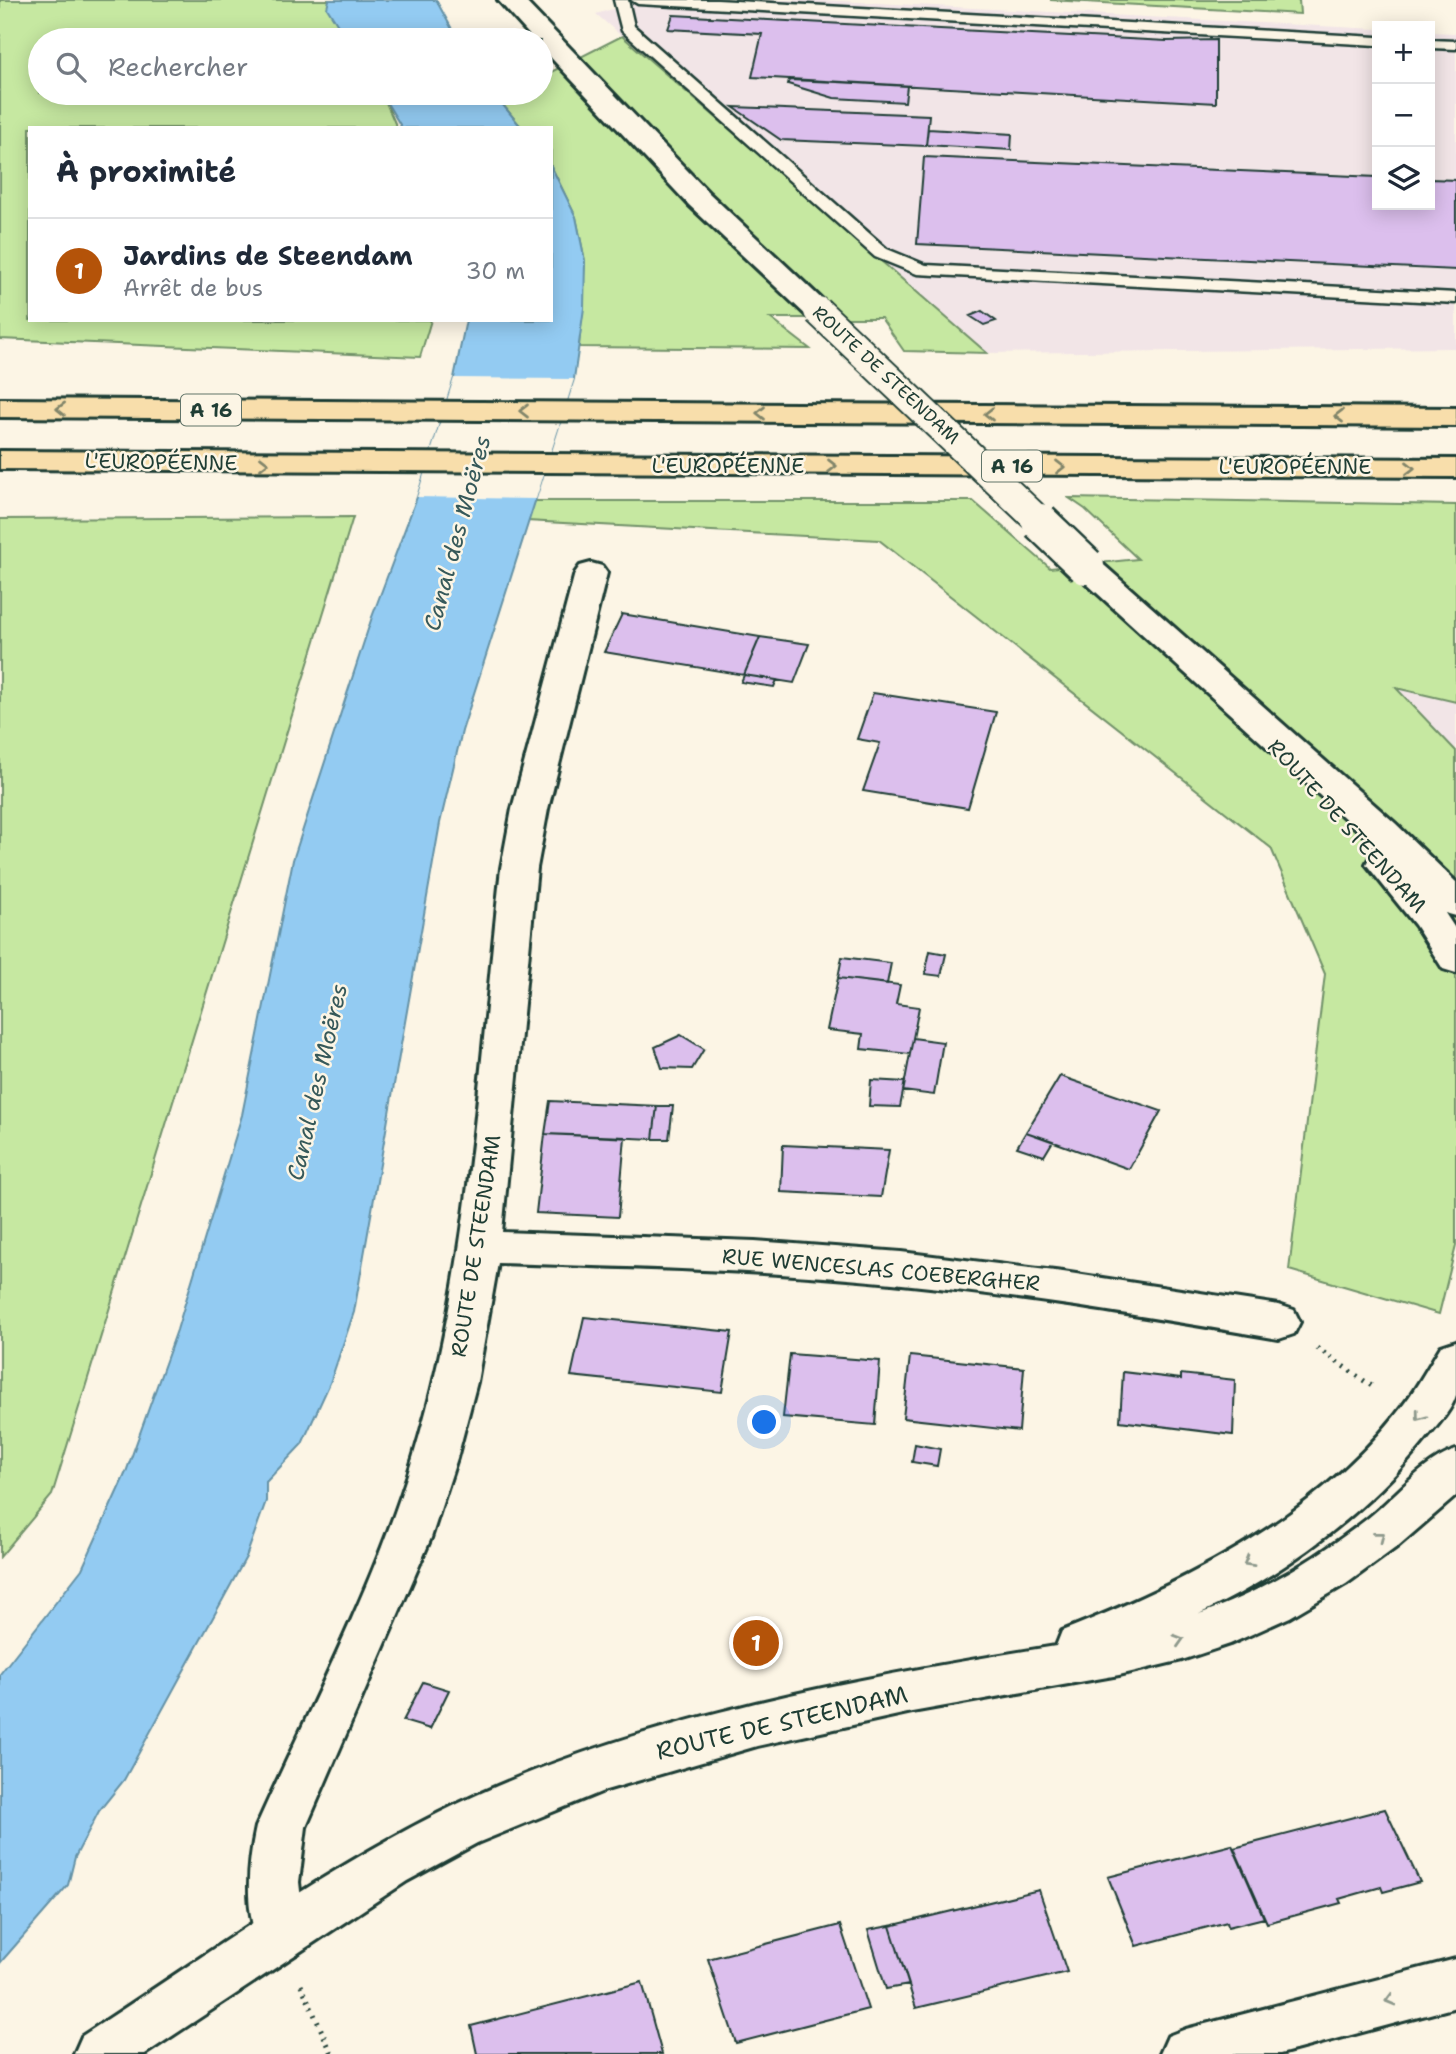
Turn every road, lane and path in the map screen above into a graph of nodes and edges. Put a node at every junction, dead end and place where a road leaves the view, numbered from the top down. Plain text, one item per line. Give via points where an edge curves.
1 (510, 0) edge
2 (538, 0) edge
3 (621, 0) edge
4 (638, 0) edge
5 (536, 28) edge
6 (1372, 41) edge
7 (1435, 44) edge
8 (1456, 45) edge
9 (553, 47) edge
10 (607, 105) junction
11 (1456, 299) edge
12 (0, 385) edge
13 (0, 408) edge
14 (423, 411) junction
15 (1456, 417) edge
16 (0, 460) edge
17 (1456, 468) edge
18 (591, 573) dead end
19 (1230, 698) junction
20 (1456, 904) edge
21 (1456, 960) edge
22 (481, 1247) junction
23 (1279, 1322) joint
24 (1455, 1362) edge
25 (1418, 1418) junction
26 (1456, 1468) edge
27 (992, 1677) junction
28 (280, 1936) junction
29 (1456, 1983) edge
30 (100, 2054) edge
31 (331, 2054) edge
32 (1186, 2054) edge

1 - 5 street, ROUTE DE STEENDAM
2 - 10 street, ROUTE DE STEENDAM
3 - 11 lane via 627,28 637,37 881,253 923,270
4 - 6 lane
7 - 8 lane
9 - 10 street, ROUTE DE STEENDAM
10 - 19 street, ROUTE DE STEENDAM, bridge via 699,199
12 - 14 highway
14 -> 13 highway, A 16
15 -> 14 highway, A 16
16 -> 17 highway, L'EUROPÉENNE / A 16
18 - 22 street, ROUTE DE STEENDAM via 532,799 519,868
19 - 20 street, ROUTE DE STEENDAM via 1382,831
19 - 21 street, ROUTE DE STEENDAM via 1387,866
22 - 23 street, RUE WENCESLAS COEBERGHER via 750,1256 900,1268 1082,1290
22 - 28 street, ROUTE DE STEENDAM via 455,1382 423,1496 393,1577 281,1827 272,1884
23 - 25 path
24 -> 25 street, ROUTE DE STEENDAM
25 -> 27 street, ROUTE DE STEENDAM via 1354,1487 1272,1548 1154,1614
27 -> 26 street, ROUTE DE STEENDAM via 1140,1651 1242,1618 1330,1573 1388,1530
27 - 28 street, ROUTE DE STEENDAM via 702,1738 582,1774 432,1840
28 - 30 street, ROUTE DE STEENDAM
28 - 31 path
29 -> 32 street

